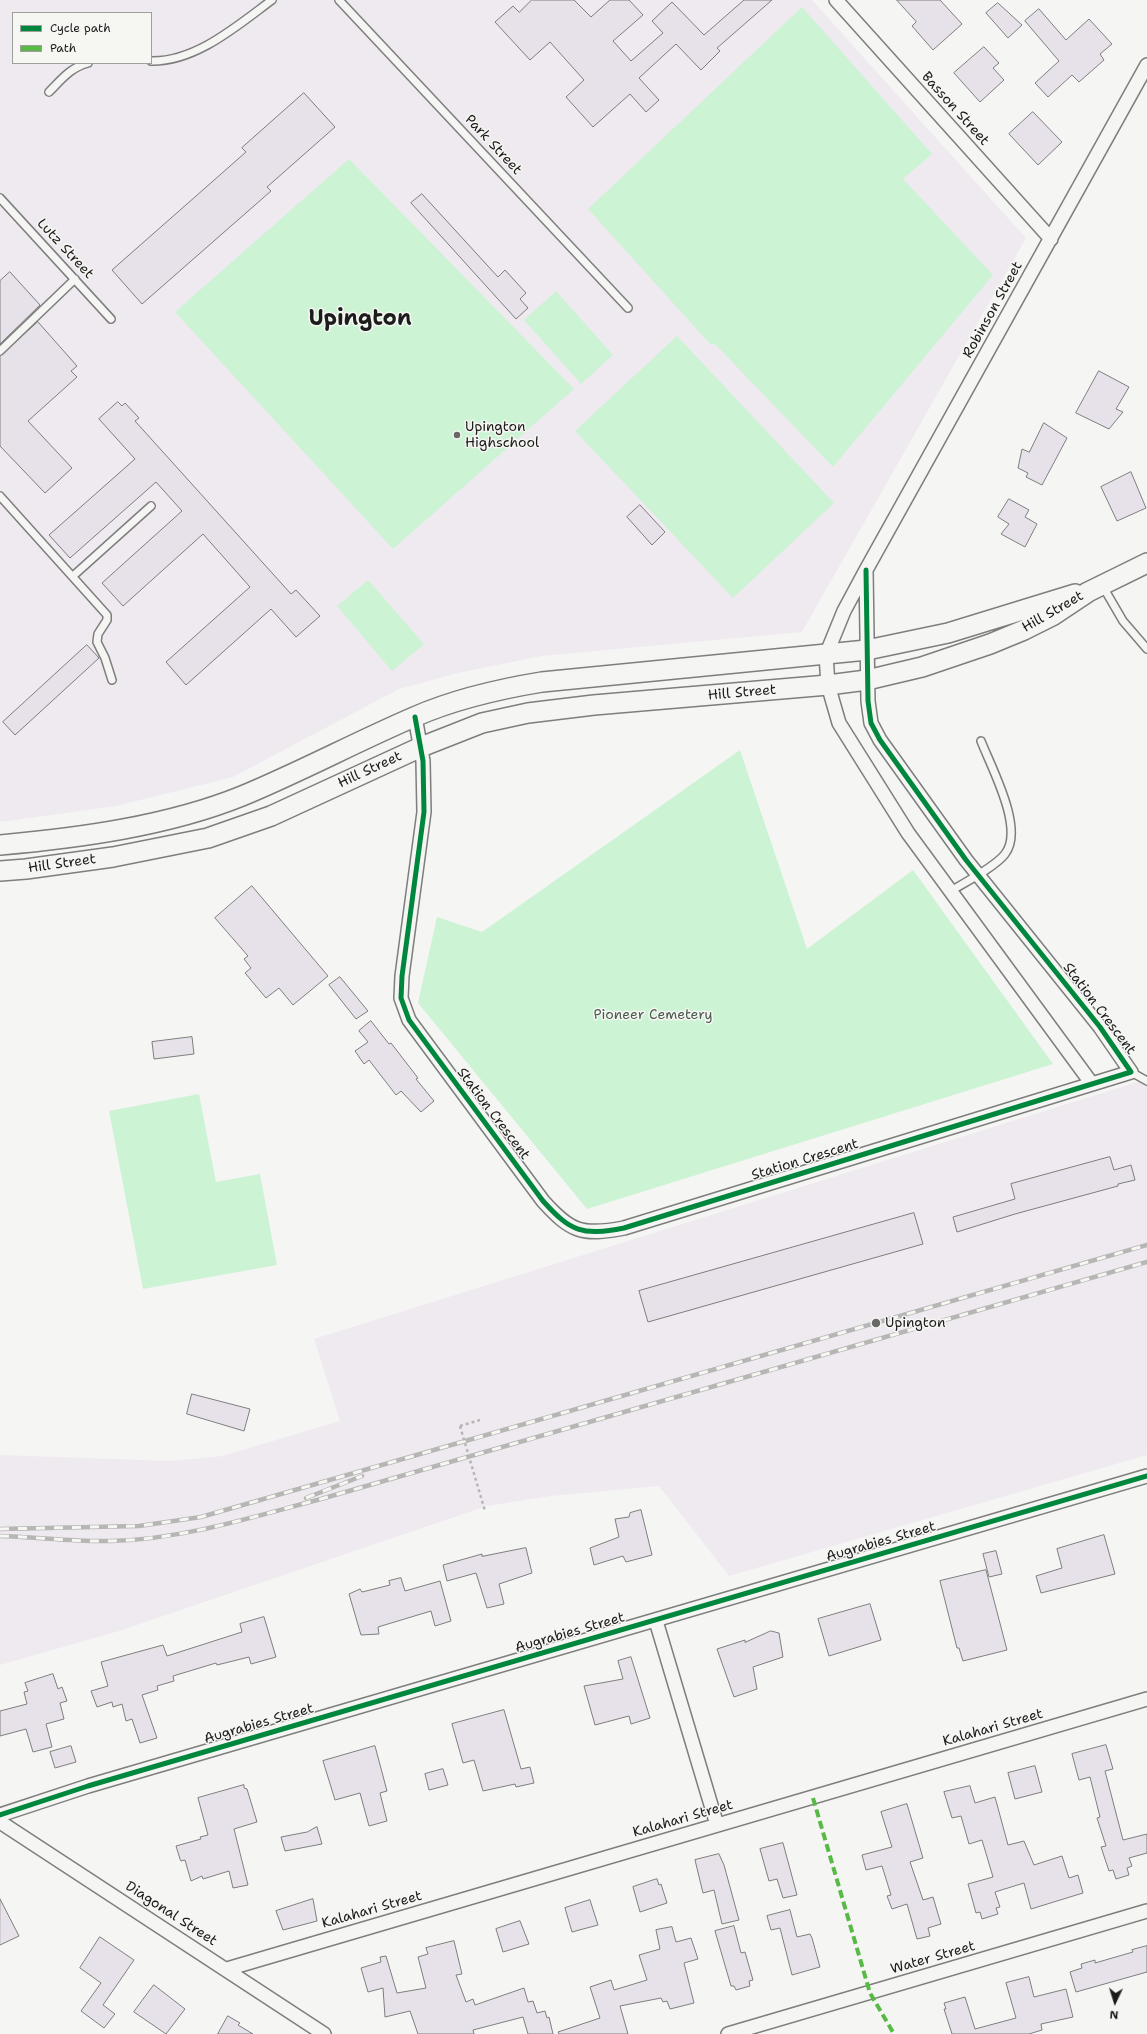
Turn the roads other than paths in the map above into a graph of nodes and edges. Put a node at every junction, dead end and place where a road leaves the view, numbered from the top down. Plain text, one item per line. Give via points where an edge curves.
1 (272, 0) edge
2 (339, 0) edge
3 (836, 0) edge
4 (152, 61) edge
5 (85, 64) edge
6 (1147, 65) edge
7 (49, 92) dead end
8 (0, 198) edge
9 (1051, 239) junction
10 (75, 279) junction
11 (628, 308) dead end
12 (111, 319) dead end
13 (0, 351) edge
14 (0, 496) edge
15 (151, 506) dead end
16 (1147, 563) edge
17 (866, 570) junction
18 (73, 576) junction
19 (1095, 589) junction
20 (1147, 649) edge
21 (867, 650) junction
22 (826, 655) junction
23 (112, 680) dead end
24 (867, 680) junction
25 (828, 685) junction
26 (415, 717) junction
27 (981, 741) dead end
28 (421, 747) junction
29 (0, 845) edge
30 (0, 871) edge
31 (978, 874) junction
32 (949, 892) junction
33 (1131, 1072) junction
34 (1147, 1081) edge
35 (1092, 1084) junction
36 (1147, 1476) edge
37 (656, 1621) junction
38 (1147, 1699) edge
39 (0, 1815) edge
40 (0, 1822) edge
41 (716, 1825) junction
42 (1147, 1911) edge
43 (227, 1969) junction
44 (324, 2034) edge
45 (728, 2034) edge

1 - 4 lane via 209,44 177,58
2 - 11 lane, Park Street
3 - 9 street, Basson Street
5 - 7 lane via 68,72
6 - 9 street, Robinson Street
8 - 10 lane, Lutz Street
9 - 17 street, Robinson Street
10 - 12 lane, Lutz Street
10 - 13 lane
14 - 18 lane
15 - 18 lane
16 - 19 street
17 - 21 street, Robinson Street
17 - 22 street, Robinson Street via 844,611
18 - 23 lane via 107,615 97,642
19 - 20 lane
19 - 21 street, Hill Street via 948,634
19 - 24 street, Hill Street via 1052,616 990,644 922,667
21 - 22 street, Hill Street
21 - 24 street, Robinson Street
22 - 25 street
22 - 26 street, Hill Street via 542,682 493,691
24 - 25 street, Hill Street
24 - 31 street, Station Crescent via 871,722 880,740
25 - 28 street, Hill Street via 528,713 482,723
25 - 32 street via 839,722 852,745 908,834
26 - 28 street, Station Crescent
26 - 29 street, Hill Street via 255,790 204,810 136,826
27 - 31 lane via 1008,811 1011,839 1005,855
28 - 30 street, Hill Street via 271,816 208,838 114,857
28 - 35 street, Station Crescent via 423,818 400,990 402,1004 409,1020 429,1048 543,1201 567,1225 588,1231 624,1228
31 - 32 lane
31 - 33 street, Station Crescent via 1100,1027
32 - 35 street
33 - 34 lane
33 - 35 street, Station Crescent
36 - 37 street, Augrabies Street
37 - 39 street, Augrabies Street via 88,1786
37 - 41 street
38 - 41 street, Kalahari Street
40 - 43 street, Diagonal Street
41 - 43 street, Kalahari Street
42 - 45 street, Water Street
43 - 44 street, Diagonal Street

